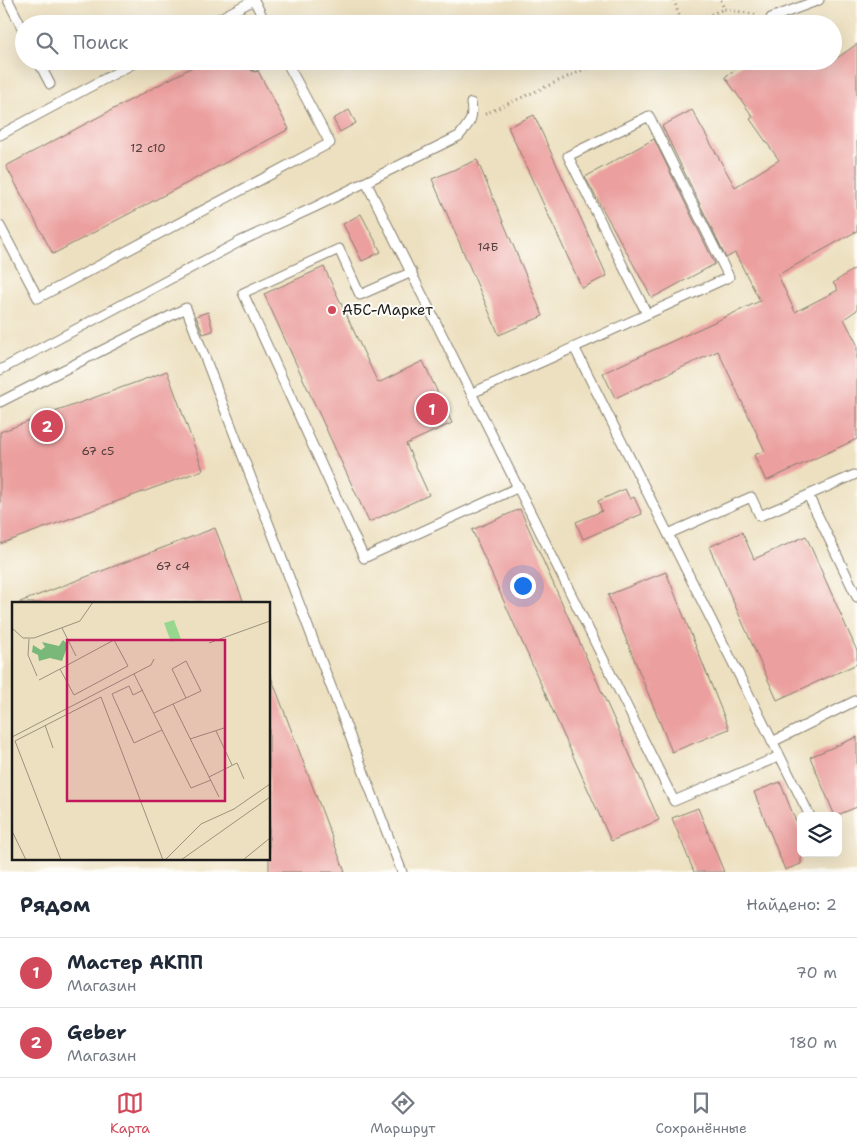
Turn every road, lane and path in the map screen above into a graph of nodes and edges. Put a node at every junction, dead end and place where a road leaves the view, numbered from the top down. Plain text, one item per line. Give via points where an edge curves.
1 (8, 0) edge
2 (674, 0) edge
3 (721, 0) edge
4 (819, 0) edge
5 (724, 9) junction
6 (16, 15) edge
7 (226, 15) edge
8 (262, 15) edge
9 (679, 15) edge
10 (708, 15) edge
11 (755, 15) edge
12 (779, 15) edge
13 (43, 70) edge
14 (121, 70) edge
15 (291, 70) edge
16 (584, 70) edge
17 (50, 84) dead end
18 (471, 103) dead end
19 (472, 120) junction
20 (0, 134) edge
21 (366, 182) junction
22 (0, 226) edge
23 (412, 272) junction
24 (647, 314) junction
25 (574, 347) junction
26 (0, 370) edge
27 (472, 393) junction
28 (0, 402) edge
29 (854, 475) dead end
30 (519, 487) junction
31 (808, 495) junction
32 (668, 534) junction
33 (857, 597) edge
34 (857, 700) edge
35 (772, 742) junction
36 (780, 756) junction
37 (808, 812) edge
38 (402, 872) edge

1 - 6 lane
2 - 9 path
3 - 5 path
4 - 12 lane
5 - 10 path
5 - 11 path
7 - 8 lane via 254,0
13 - 17 lane
14 - 20 lane
15 - 22 lane via 330,143 38,298
16 - 19 path
18 - 19 lane
19 - 21 lane via 459,136
21 - 23 lane
21 - 26 lane via 241,241
23 - 27 lane
23 - 30 lane via 360,295 339,249 243,293 364,558
24 - 24 lane via 568,156 649,116 729,277
24 - 25 lane
25 - 27 lane
25 - 32 lane
27 - 30 lane
28 - 38 lane via 186,308
29 - 31 lane
30 - 36 lane via 674,801
31 - 32 lane via 760,516 751,497
31 - 33 lane
32 - 35 lane
34 - 35 lane
35 - 36 lane
36 - 37 lane

